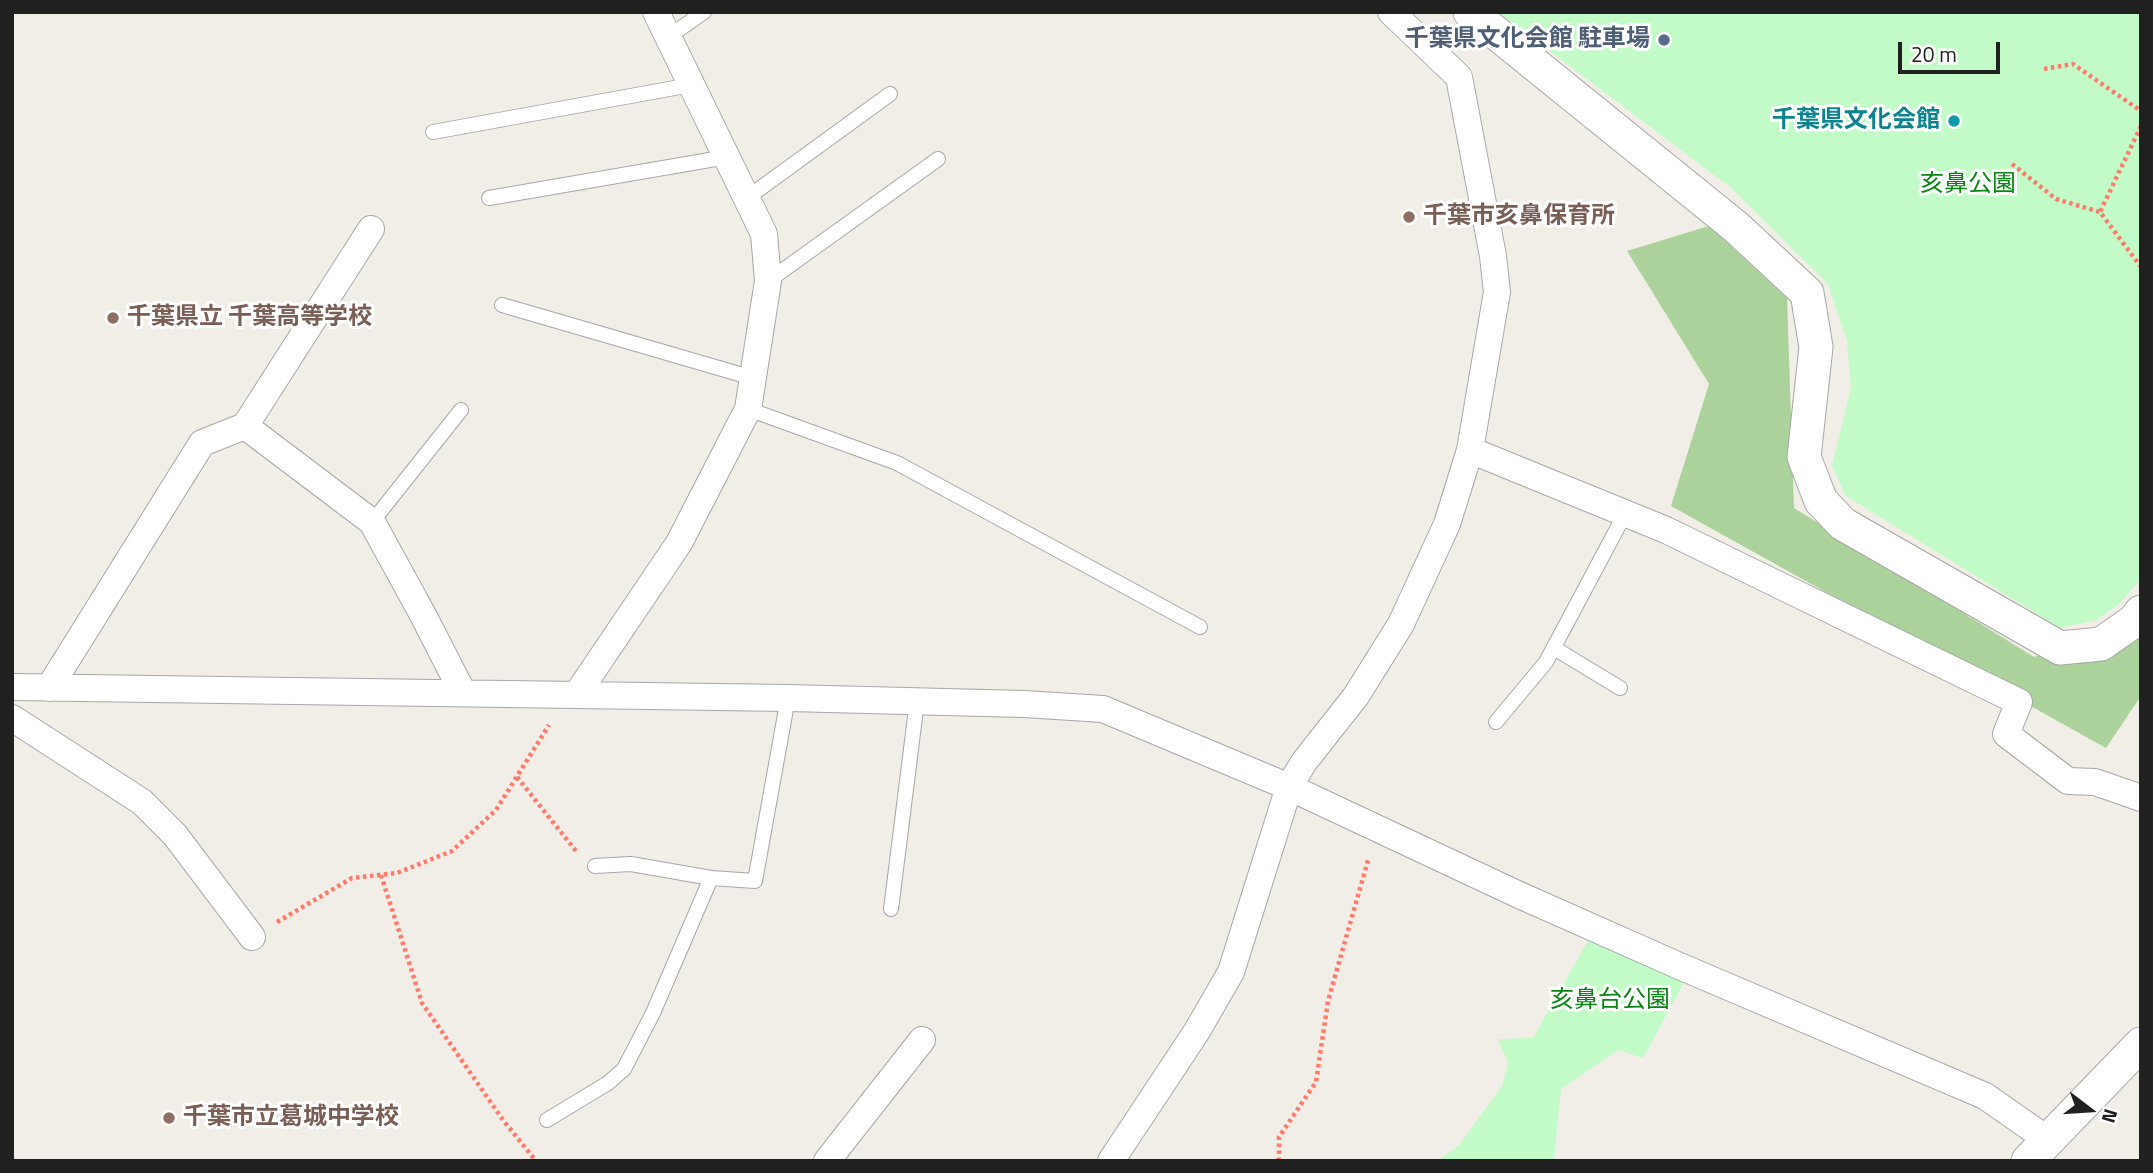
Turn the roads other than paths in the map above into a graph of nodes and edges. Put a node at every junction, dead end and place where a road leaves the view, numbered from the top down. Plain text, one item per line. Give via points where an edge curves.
1 (656, 12) edge
2 (704, 12) edge
3 (1391, 12) edge
4 (1470, 12) edge
5 (668, 37) junction
6 (691, 85) junction
7 (890, 94) dead end
8 (433, 132) dead end
9 (727, 157) junction
10 (938, 159) dead end
11 (489, 198) dead end
12 (747, 198) junction
13 (371, 229) dead end
14 (768, 281) junction
15 (502, 305) dead end
16 (753, 378) junction
17 (748, 409) junction
18 (461, 410) dead end
19 (245, 426) junction
20 (1470, 450) junction
21 (1626, 512) junction
22 (372, 522) junction
23 (2141, 612) edge
24 (1200, 627) dead end
25 (1554, 648) junction
26 (12, 687) edge
27 (49, 688) junction
28 (1620, 688) dead end
29 (463, 693) junction
30 (572, 694) junction
31 (788, 698) junction
32 (917, 701) junction
33 (12, 718) edge
34 (1496, 722) dead end
35 (1289, 787) junction
36 (2141, 798) edge
37 (595, 866) road end
38 (711, 878) junction
39 (891, 909) dead end
40 (252, 937) road end
41 (922, 1040) dead end
42 (2141, 1044) edge
43 (547, 1120) dead end
44 (2038, 1150) edge
45 (827, 1161) edge
46 (1111, 1161) edge

1 - 5 street
2 - 5 lane
3 - 20 street via 1459,77 1493,256 1497,292
4 - 23 street via 1736,227 1807,292 1816,347 1804,457 1821,501 1843,524 2060,648 2101,644
5 - 6 street
6 - 8 lane
6 - 9 street
7 - 12 lane
9 - 11 lane
9 - 12 street
10 - 14 lane
12 - 14 street via 764,234
13 - 19 street
14 - 16 street
15 - 16 lane
16 - 17 street
17 - 24 lane via 897,463
17 - 30 street via 679,543
18 - 22 lane
19 - 22 street
19 - 27 street via 202,443
20 - 21 street
20 - 35 street via 1447,524 1401,624 1356,696
21 - 25 lane
21 - 36 street via 2018,702 2006,734 2068,781 2095,782
22 - 29 street
25 - 28 lane
25 - 34 lane
26 - 27 street
27 - 29 street
29 - 30 street
30 - 31 street
31 - 32 street
31 - 38 lane via 755,881
32 - 35 street via 1103,709
32 - 39 lane
33 - 40 street via 142,802 175,835
35 - 44 street via 1652,954 1984,1096
35 - 46 street via 1231,972
37 - 38 lane via 631,864
38 - 43 lane via 624,1069
41 - 45 street
42 - 44 street

